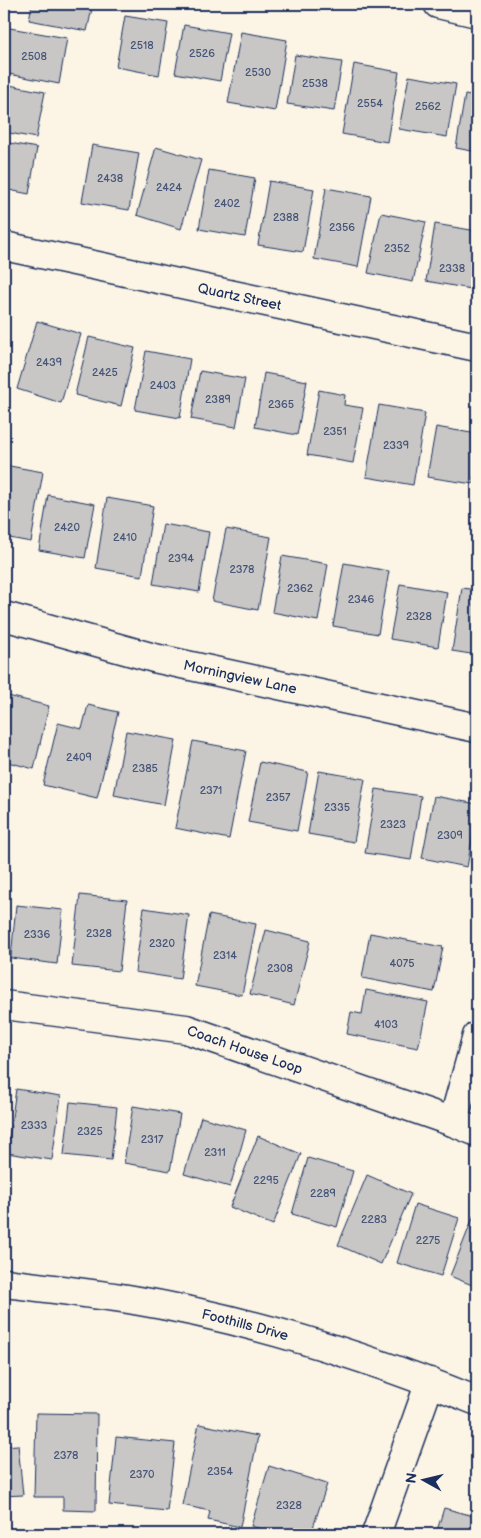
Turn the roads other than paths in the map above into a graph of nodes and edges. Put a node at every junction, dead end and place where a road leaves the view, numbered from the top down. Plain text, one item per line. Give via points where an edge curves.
1 (438, 4) edge
2 (477, 13) edge
3 (4, 246) edge
4 (477, 347) edge
5 (4, 616) edge
6 (477, 728) edge
7 (4, 1005) edge
8 (477, 1036) edge
9 (465, 1127) edge
10 (4, 1284) edge
11 (430, 1382) junction
12 (477, 1402) edge
13 (376, 1534) edge

1 - 2 street
3 - 4 street, Quartz Street
5 - 6 street, Morningview Lane via 154,658
7 - 9 street, Coach House Loop via 186,1029
8 - 9 street
10 - 11 street, Foothills Drive via 129,1300 195,1313 277,1334
11 - 12 street, Foothills Drive
11 - 13 street

